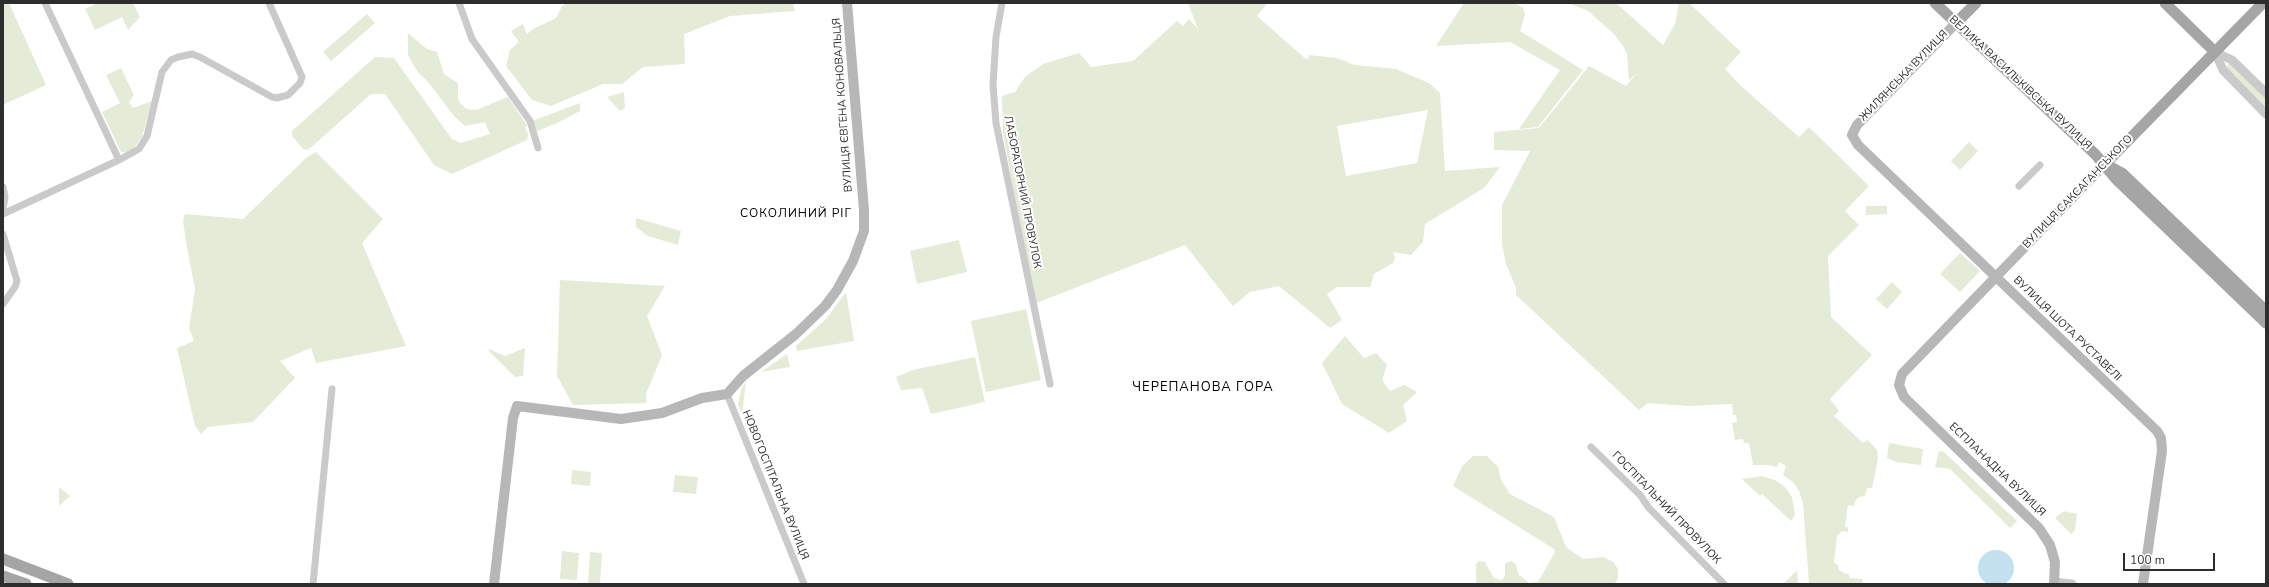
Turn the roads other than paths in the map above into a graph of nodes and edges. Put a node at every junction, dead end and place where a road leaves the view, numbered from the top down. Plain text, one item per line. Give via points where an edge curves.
1 (45, 3) edge
2 (269, 3) edge
3 (459, 3) edge
4 (847, 3) edge
5 (1002, 3) edge
6 (1935, 3) edge
7 (1976, 3) edge
8 (2165, 3) edge
9 (2263, 3) edge
10 (1956, 23) junction
11 (2215, 52) junction
12 (2266, 93) edge
13 (2266, 114) edge
14 (1852, 135) joint
15 (538, 148) dead end
16 (119, 160) junction
17 (2105, 164) junction
18 (2040, 165) dead end
19 (2019, 186) dead end
20 (3, 187) edge
21 (3, 208) edge
22 (3, 214) edge
23 (3, 234) edge
24 (1996, 277) junction
25 (3, 304) edge
26 (2266, 311) edge
27 (2266, 323) edge
28 (1050, 384) dead end
29 (1899, 385) joint
30 (332, 389) dead end
31 (727, 394) junction
32 (1591, 447) dead end
33 (3, 559) edge
34 (3, 576) edge
35 (2054, 583) edge
36 (26, 584) edge
37 (68, 584) edge
38 (312, 584) edge
39 (494, 584) edge
40 (804, 584) edge
41 (1724, 584) edge
42 (2072, 584) edge
43 (2143, 584) edge

1 - 16 street
2 - 16 street via 300,69 302,77 296,89 282,98 272,97 200,57 192,54 178,56 171,60 162,72 144,144
3 - 15 street via 472,38 530,122
4 - 31 main road, ВУЛИЦЯ ЄВГЕНА КОНОВАЛЬЦЯ via 864,210 864,231 859,248 837,290 825,306 792,338 743,376
5 - 28 street, ЛАБОРАТОРНИЙ ПРОВУЛОК via 992,85 996,123
6 - 10 main road, ВЕЛИКА ВАСИЛЬКІВСЬКА ВУЛИЦЯ
7 - 10 main road, ЖИЛЯНСЬКА ВУЛИЦЯ
8 - 11 main road
9 - 11 main road, ВУЛИЦЯ САКСАГАНСЬКОГО
10 - 14 main road, ЖИЛЯНСЬКА ВУЛИЦЯ via 1857,125
10 - 17 main road, ВЕЛИКА ВАСИЛЬКІВСЬКА ВУЛИЦЯ
11 - 12 street via 2232,60
11 - 13 street via 2222,70
11 - 17 main road, ВУЛИЦЯ САКСАГАНСЬКОГО
14 - 24 main road, ВУЛИЦЯ ШОТА РУСТАВЕЛІ via 1858,145
16 - 22 street
17 - 24 main road, ВУЛИЦЯ САКСАГАНСЬКОГО
17 - 26 main road, ВЕЛИКА ВАСИЛЬКІВСЬКА ВУЛИЦЯ via 2122,173
17 - 27 main road, ВЕЛИКА ВАСИЛЬКІВСЬКА ВУЛИЦЯ via 2116,180
18 - 19 street
20 - 21 street
23 - 25 street via 17,281
24 - 29 main road, ВУЛИЦЯ САКСАГАНСЬКОГО via 1902,374
24 - 43 main road, ВУЛИЦЯ ШОТА РУСТАВЕЛІ via 2161,438 2162,451
29 - 35 main road, ЕСПЛАНАДНА ВУЛИЦЯ via 1904,396 2039,528 2050,545 2055,562
30 - 38 street
31 - 39 main road via 702,398 662,412 621,419 517,406 513,418
31 - 40 street, НОВОГОСПІТАЛЬНА ВУЛИЦЯ
32 - 41 street, ГОСПІТАЛЬНИЙ ПРОВУЛОК
33 - 37 main road
34 - 36 main road
35 - 42 street

